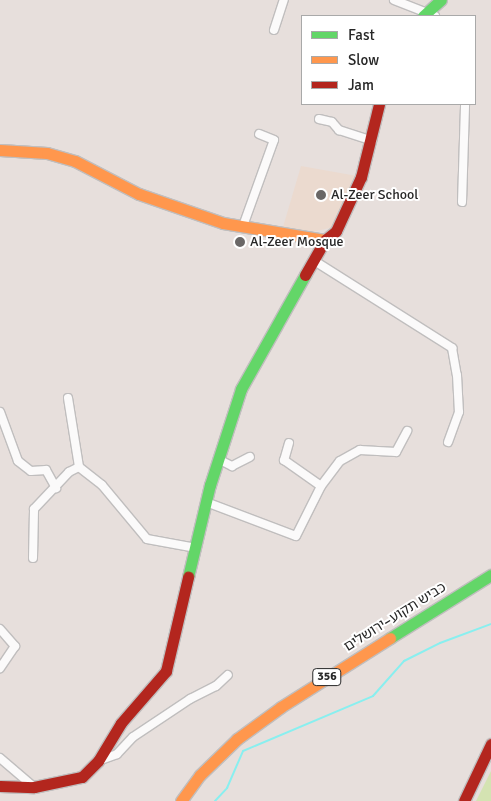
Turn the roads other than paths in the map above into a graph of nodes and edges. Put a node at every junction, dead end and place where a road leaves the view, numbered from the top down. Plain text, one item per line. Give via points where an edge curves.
1 (284, 0) edge
2 (394, 0) edge
3 (441, 0) edge
4 (428, 15) edge
5 (274, 30) dead end
6 (380, 105) edge
7 (465, 105) edge
8 (319, 119) dead end
9 (258, 134) dead end
10 (372, 141) junction
11 (0, 150) edge
12 (462, 202) dead end
13 (243, 226) junction
14 (325, 240) junction
15 (313, 260) junction
16 (68, 398) dead end
17 (0, 412) edge
18 (406, 431) dead end
19 (448, 442) dead end
20 (289, 443) dead end
21 (250, 457) dead end
22 (218, 459) junction
23 (79, 467) junction
24 (321, 486) junction
25 (56, 488) junction
26 (206, 502) junction
27 (196, 548) junction
28 (33, 558) dead end
29 (491, 575) edge
30 (0, 629) edge
31 (0, 668) edge
32 (228, 675) dead end
33 (491, 744) edge
34 (0, 758) edge
35 (98, 761) junction
36 (0, 786) edge
37 (34, 787) junction
38 (180, 801) edge
39 (464, 801) edge

1 - 5 street
2 - 4 street
3 - 4 street
6 - 10 street
7 - 12 street
8 - 10 street
9 - 13 street via 274,140
10 - 14 street via 357,186 336,230
11 - 13 street via 47,152 75,160 139,194 223,223
13 - 14 street
14 - 15 street
15 - 19 street via 452,348 458,374 458,412
15 - 22 street via 241,388
16 - 23 street
17 - 25 street via 18,461 32,470 46,470
18 - 24 street via 396,452 360,450 340,460
20 - 24 street via 284,460
21 - 22 street via 232,466
22 - 26 street
23 - 25 street via 69,472
23 - 27 street via 102,485 146,539
24 - 26 street via 296,536
25 - 28 street via 34,509
26 - 27 street
27 - 35 street via 166,671 121,723
29 - 38 street, כביש תקוע–ירושלים / 356 via 281,707 237,739 200,775
30 - 31 street via 15,646
32 - 35 street via 216,686 190,699 133,737 117,754
33 - 39 street
34 - 37 street
35 - 37 street via 82,776
36 - 37 street

